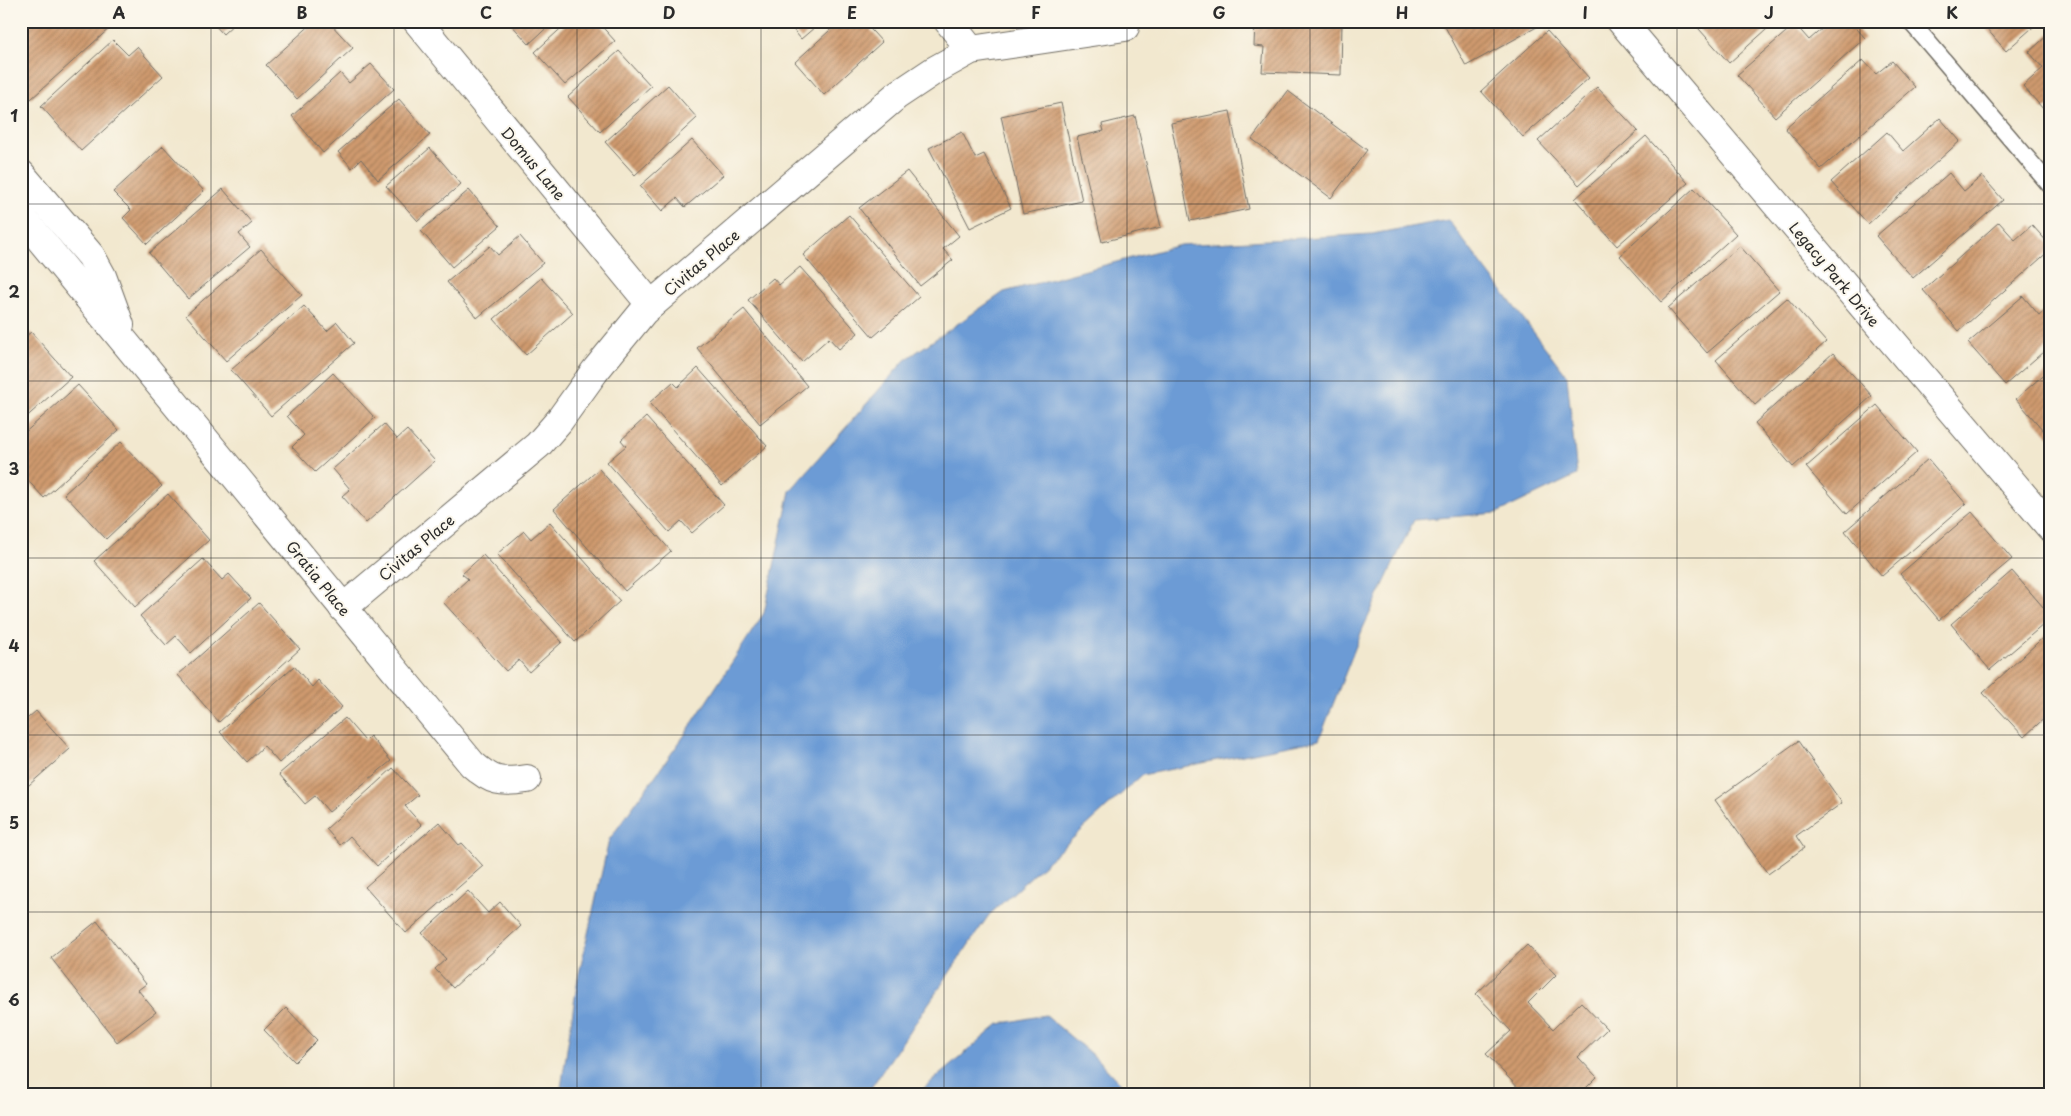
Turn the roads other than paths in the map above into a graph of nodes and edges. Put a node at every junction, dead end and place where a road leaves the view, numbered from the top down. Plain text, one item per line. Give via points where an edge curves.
1 (417, 21) edge
2 (948, 21) edge
3 (1621, 21) edge
4 (1910, 21) edge
5 (1126, 27) dead end
6 (971, 50) junction
7 (21, 174) edge
8 (2050, 185) edge
9 (21, 216) edge
10 (651, 305) junction
11 (128, 345) junction
12 (2050, 527) edge
13 (344, 608) junction
14 (527, 779) dead end

1 - 10 street, Domus Lane
2 - 6 street
3 - 12 street, Legacy Park Drive
4 - 8 lane
5 - 6 street, Civitas Place
6 - 10 street, Civitas Place via 896,96
7 - 11 street, Gratia Place via 96,265
9 - 11 street, Gratia Place
10 - 13 street, Civitas Place via 538,445
11 - 13 street, Gratia Place
13 - 14 street, Gratia Place via 472,764 489,778 499,781

